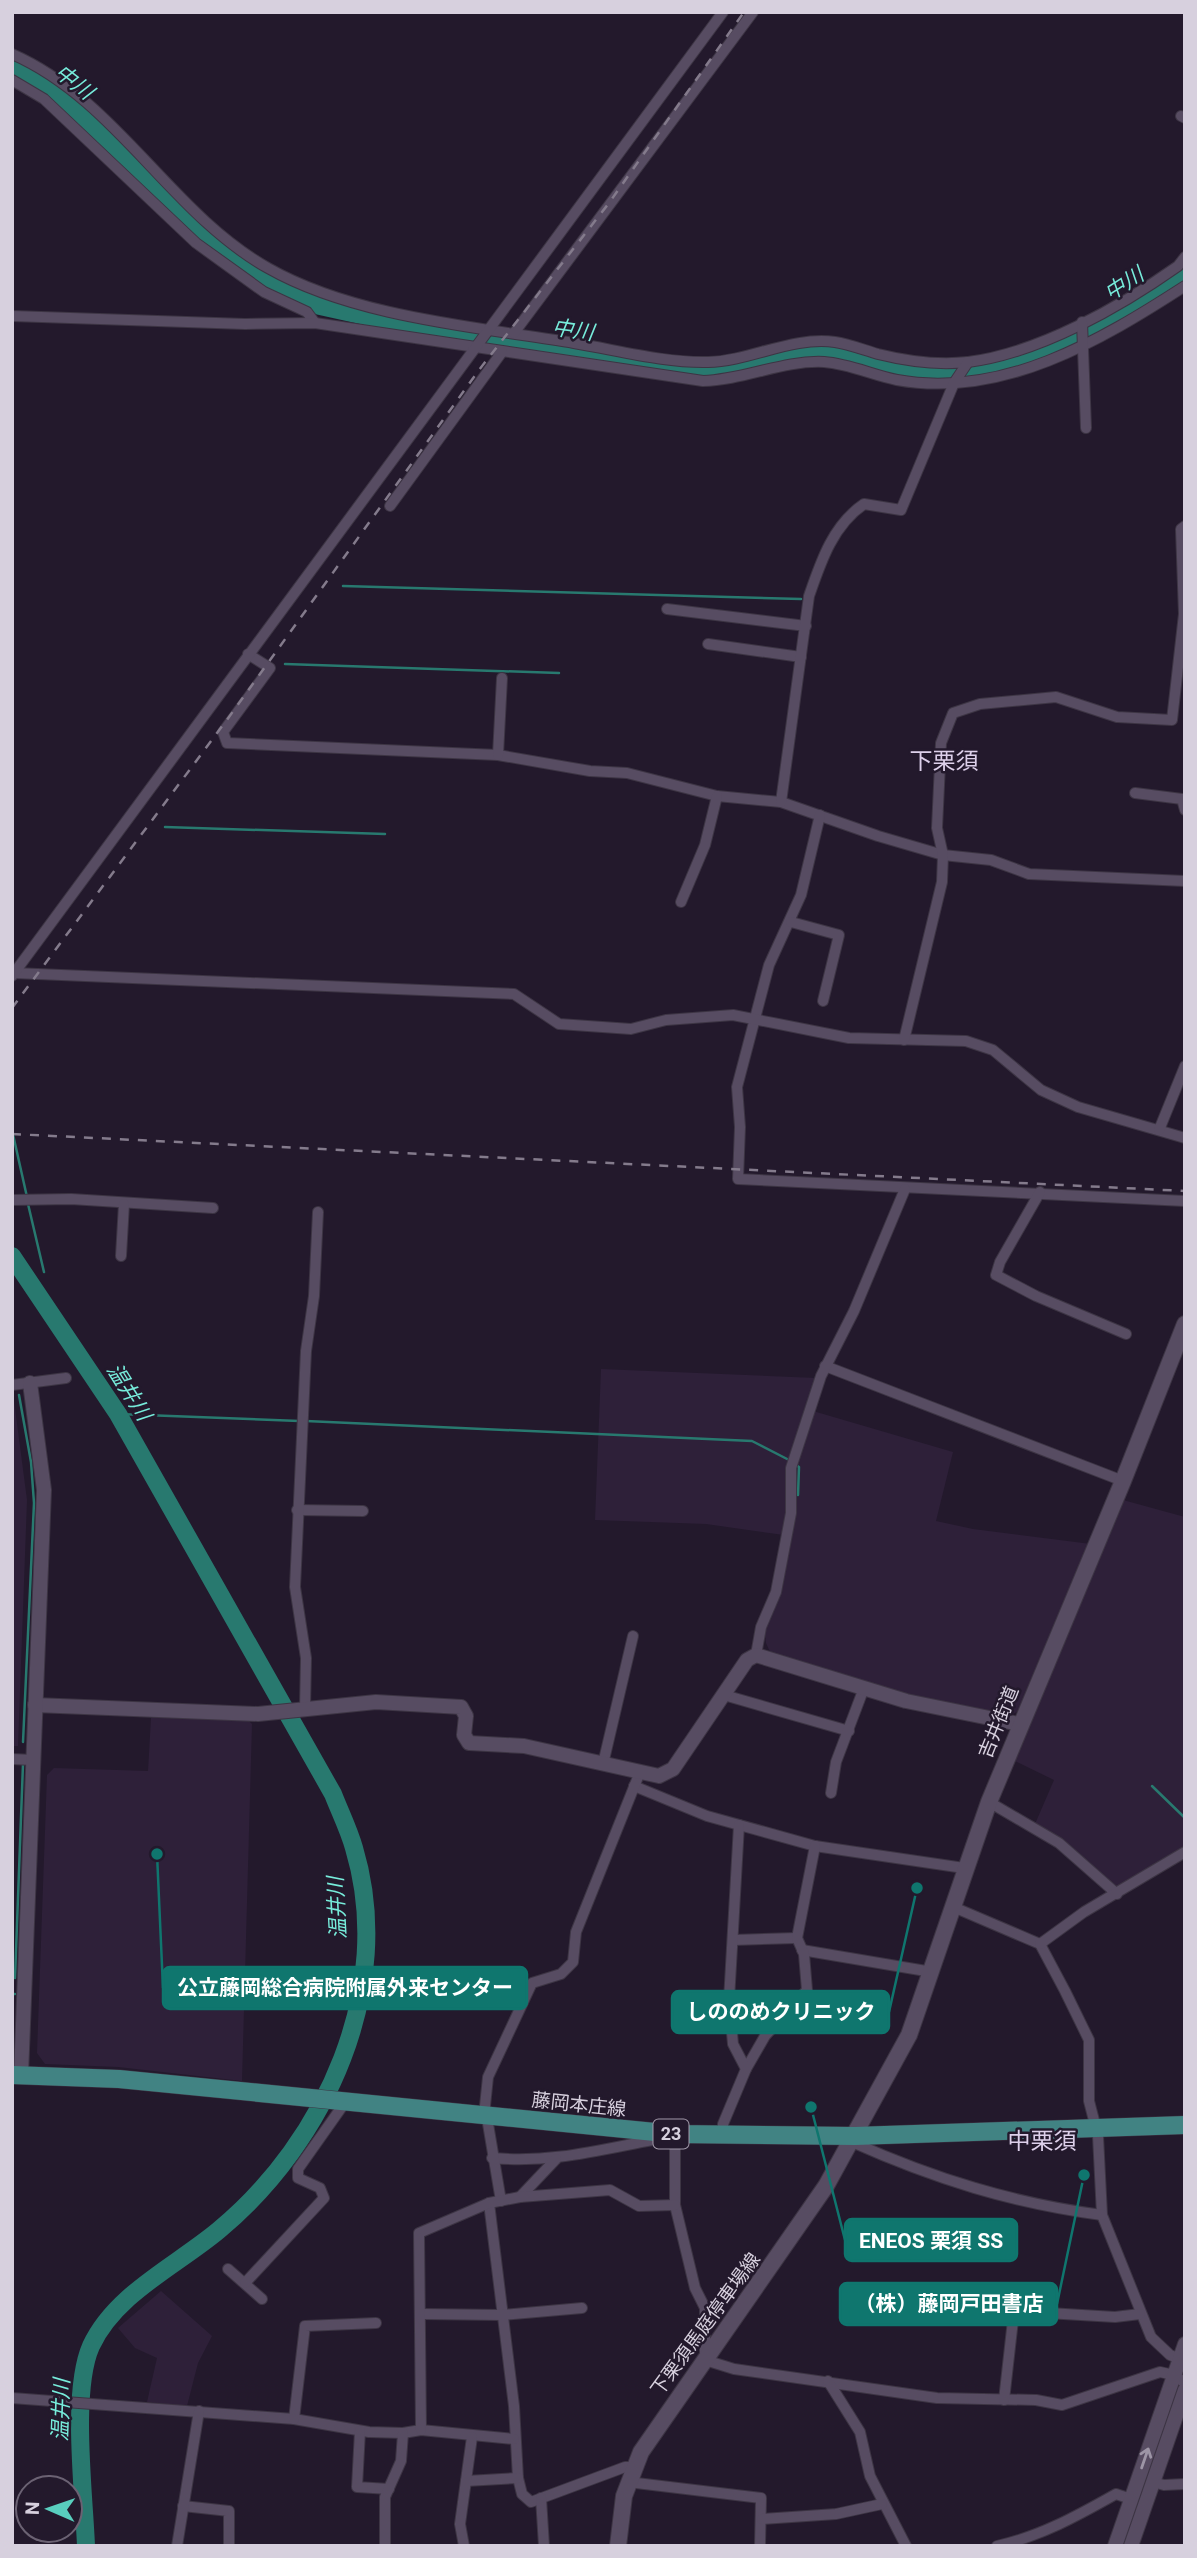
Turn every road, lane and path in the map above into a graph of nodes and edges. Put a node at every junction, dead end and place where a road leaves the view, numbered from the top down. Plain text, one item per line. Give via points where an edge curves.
1 (723, 12) edge
2 (753, 12) edge
3 (15, 57) edge
4 (14, 79) edge
5 (1185, 257) edge
6 (1185, 286) edge
7 (12, 316) edge
8 (1082, 322) junction
9 (315, 323) junction
10 (489, 331) junction
11 (514, 333) junction
12 (1082, 344) junction
13 (477, 347) junction
14 (502, 352) junction
15 (968, 362) junction
16 (954, 383) junction
17 (1087, 428) dead end
18 (390, 506) dead end
19 (1185, 526) edge
20 (667, 609) dead end
21 (806, 626) junction
22 (708, 643) dead end
23 (248, 654) junction
24 (801, 657) junction
25 (502, 678) dead end
26 (498, 755) junction
27 (1135, 793) dead end
28 (718, 796) junction
29 (781, 802) junction
30 (1185, 810) edge
31 (820, 815) junction
32 (943, 855) junction
33 (1185, 881) edge
34 (681, 902) dead end
35 (791, 922) junction
36 (13, 975) edge
37 (823, 1001) dead end
38 (755, 1020) junction
39 (904, 1040) junction
40 (1185, 1066) edge
41 (1159, 1130) junction
42 (1185, 1138) edge
43 (905, 1189) junction
44 (1040, 1192) junction
45 (12, 1200) edge
46 (1185, 1200) edge
47 (124, 1204) junction
48 (213, 1208) dead end
49 (318, 1212) dead end
50 (121, 1256) dead end
51 (1185, 1324) edge
52 (1126, 1334) dead end
53 (825, 1366) junction
54 (66, 1378) dead end
55 (30, 1383) junction
56 (12, 1385) edge
57 (1124, 1480) junction
58 (297, 1510) junction
59 (363, 1511) dead end
60 (633, 1636) dead end
61 (756, 1655) junction
62 (864, 1688) junction
63 (724, 1695) junction
64 (35, 1705) junction
65 (306, 1709) junction
66 (1019, 1724) junction
67 (849, 1731) junction
68 (12, 1759) edge
69 (33, 1760) junction
70 (603, 1764) junction
71 (636, 1779) junction
72 (831, 1793) dead end
73 (989, 1802) junction
74 (739, 1825) junction
75 (815, 1846) junction
76 (1185, 1853) edge
77 (964, 1868) junction
78 (1117, 1894) junction
79 (951, 1906) junction
80 (797, 1938) junction
81 (733, 1940) junction
82 (1040, 1944) junction
83 (802, 1950) junction
84 (932, 1972) junction
85 (746, 2069) junction
86 (17, 2075) edge
87 (341, 2101) junction
88 (488, 2116) junction
89 (1185, 2125) edge
90 (1097, 2128) junction
91 (668, 2134) junction
92 (723, 2136) junction
93 (853, 2139) junction
94 (492, 2158) junction
95 (556, 2158) junction
96 (520, 2197) junction
97 (501, 2201) junction
98 (489, 2203) junction
99 (675, 2205) junction
100 (1102, 2215) junction
101 (228, 2269) dead end
102 (245, 2283) junction
103 (262, 2299) dead end
104 (582, 2308) dead end
105 (422, 2314) junction
106 (1140, 2314) junction
107 (502, 2315) junction
108 (376, 2323) dead end
109 (1185, 2344) edge
110 (1180, 2359) junction
111 (705, 2360) junction
112 (1179, 2379) edge
113 (828, 2381) junction
114 (1185, 2390) edge
115 (12, 2398) edge
116 (1004, 2400) junction
117 (199, 2411) junction
118 (294, 2419) junction
119 (421, 2430) junction
120 (360, 2431) junction
121 (403, 2433) junction
122 (472, 2437) junction
123 (514, 2438) junction
124 (630, 2474) junction
125 (517, 2478) junction
126 (466, 2481) junction
127 (1153, 2482) junction
128 (1185, 2484) edge
129 (389, 2489) junction
130 (541, 2498) junction
131 (1131, 2499) junction
132 (883, 2504) junction
133 (183, 2506) junction
134 (762, 2519) junction
135 (177, 2546) edge
136 (229, 2546) edge
137 (385, 2546) edge
138 (464, 2546) edge
139 (544, 2546) edge
140 (618, 2546) edge
141 (760, 2546) edge
142 (906, 2546) edge
143 (997, 2546) edge
144 (1115, 2546) edge
145 (1130, 2546) edge

1 - 10 street
2 - 11 street
3 - 4 street
3 - 10 street via 82,98 204,222 267,268 318,292
4 - 9 street via 44,99 196,243 264,292 307,312
5 - 8 street via 1137,294
6 - 12 street
7 - 9 street
8 - 12 street
8 - 15 street via 1019,350
9 - 13 street
10 - 11 street
10 - 13 street
11 - 15 street via 685,361 725,361 826,342 901,358
12 - 16 street via 1019,373
12 - 17 street
13 - 14 street
13 - 23 street
14 - 16 street via 704,382 824,362 897,380
14 - 18 street
15 - 16 street
16 - 21 street via 901,510 864,504 848,515 837,531 808,596
19 - 32 street via 1181,529 1184,614 1172,720 1117,717 1056,697 980,704 953,713 941,743 937,828
20 - 21 street
21 - 24 street
22 - 24 street
23 - 26 street via 270,668 223,732 227,743
23 - 36 street
24 - 29 street
25 - 26 street
26 - 28 street via 590,771 627,772
27 - 30 street via 1182,799
28 - 29 street
28 - 34 street via 705,845
29 - 31 street
31 - 32 street
31 - 35 street
32 - 33 street via 991,860 1030,874
32 - 39 street via 942,882
35 - 37 street via 839,935
35 - 38 street via 769,965
36 - 38 street via 514,994 559,1024 597,1027 631,1029 710,1015
38 - 39 street via 849,1038
38 - 43 street via 737,1087 738,1179
39 - 41 street via 966,1041 993,1050 1041,1090 1078,1107
40 - 41 street
41 - 42 street
43 - 44 street
43 - 53 street via 854,1311
44 - 46 street
44 - 52 street via 996,1275
45 - 47 street
47 - 48 street
47 - 50 street
49 - 58 street
51 - 57 main road, 吉井街道
53 - 57 street
53 - 61 street via 791,1468 791,1513 776,1592 761,1627
54 - 55 street
55 - 56 street
55 - 64 street via 44,1490
57 - 66 main road, 吉井街道
58 - 59 street
58 - 65 street via 295,1587 306,1658
60 - 70 street
61 - 62 street
61 - 63 street via 747,1660
62 - 66 street
62 - 67 street
63 - 67 street
63 - 71 street via 673,1769
64 - 65 street via 258,1714
64 - 69 street
65 - 70 street via 376,1702 461,1707 469,1743 524,1746
66 - 73 main road, 吉井街道
67 - 72 street via 836,1762
68 - 69 street
69 - 86 street
70 - 71 street
71 - 74 street via 707,1816
71 - 88 street via 576,1932 573,1962 561,1974 532,1983 493,2061 485,2106
73 - 77 main road, 吉井街道
73 - 78 street via 1059,1843
74 - 75 street
74 - 81 street
75 - 77 street
75 - 80 street
76 - 78 street
77 - 79 main road, 吉井街道
78 - 82 street
79 - 82 street
79 - 84 main road, 吉井街道
80 - 81 street
80 - 83 street
81 - 85 street via 729,2000 733,2044
82 - 90 street via 1090,2040 1089,2101
83 - 84 street
83 - 85 street via 807,1990 765,2036
84 - 93 main road, 吉井街道 via 909,2035
85 - 92 street via 723,2124
86 - 87 main road, 藤岡本庄線 / 23 via 119,2079
87 - 88 main road, 藤岡本庄線 / 23
87 - 102 street via 298,2169 298,2178 320,2188 324,2198
88 - 91 main road, 藤岡本庄線 / 23
88 - 94 street
89 - 90 main road, 藤岡本庄線 / 23
90 - 93 main road, 藤岡本庄線 / 23
90 - 100 street
91 - 92 main road, 藤岡本庄線 / 23
91 - 95 street
91 - 99 street
92 - 93 main road, 藤岡本庄線 / 23
93 - 100 street via 977,2191
93 - 111 main road, 下栗須馬庭停車場線 via 784,2250
94 - 95 street
94 - 97 street
95 - 96 street
96 - 97 street
96 - 99 street via 610,2190 639,2206
97 - 98 street
98 - 105 street via 419,2233
98 - 107 street
99 - 111 street via 695,2288 705,2308
100 - 106 street via 1135,2291
101 - 102 street
102 - 103 street
104 - 107 street
105 - 107 street
105 - 119 street
106 - 110 street via 1152,2337 1170,2356
106 - 116 street via 1115,2317 1014,2311
107 - 123 street
108 - 118 street via 305,2326
109 - 110 street
110 - 112 street
111 - 113 street via 728,2368
111 - 124 main road, 下栗須馬庭停車場線
112 - 116 street via 1160,2372 1062,2405
131 -> 112 street
113 - 116 street via 937,2398
113 - 132 street via 860,2432 870,2476
114 - 127 street
115 - 117 street
117 - 118 street
117 - 133 street
118 - 120 street
119 - 121 street
119 - 122 street
120 - 121 street
120 - 129 street via 357,2487
121 - 129 street via 401,2461
122 - 123 street
122 - 126 street
123 - 125 street
124 - 130 street via 625,2466
124 - 134 street via 761,2498
124 - 140 main road, 下栗須馬庭停車場線
125 - 126 street
125 - 130 street via 522,2494 531,2502
126 - 138 street via 460,2524
127 - 128 street
127 - 145 street
129 - 137 street
130 - 139 street
131 - 143 street via 1116,2494 1063,2524
131 - 144 street
132 - 134 street via 836,2514
132 - 142 street
133 - 135 street
133 - 136 street via 229,2511
134 - 141 street

